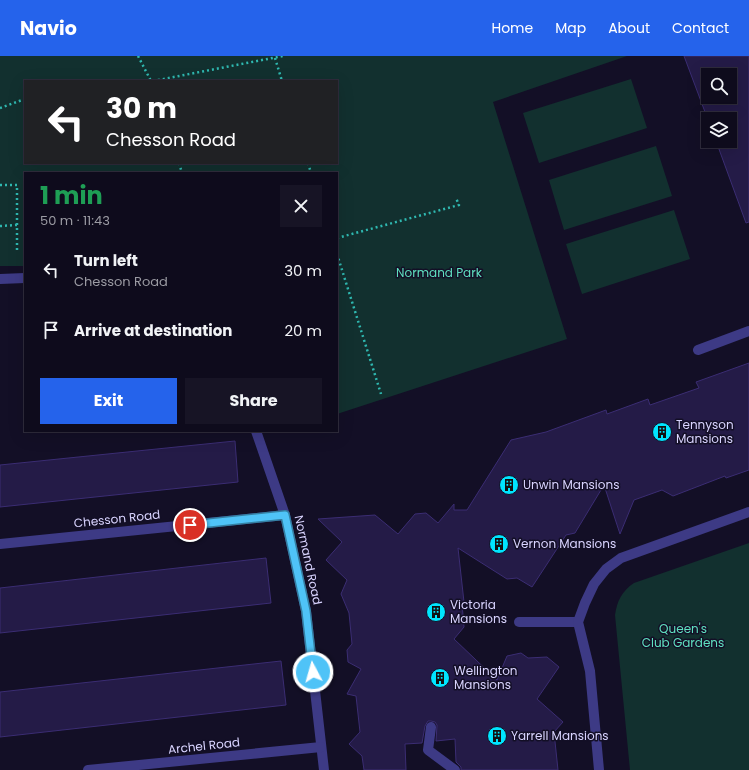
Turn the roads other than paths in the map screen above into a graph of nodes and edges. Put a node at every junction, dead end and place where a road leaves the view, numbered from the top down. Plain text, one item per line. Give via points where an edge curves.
1 (0, 278) edge
2 (24, 278) edge
3 (749, 331) edge
4 (698, 350) dead end
5 (256, 432) edge
6 (749, 512) edge
7 (285, 515) junction
8 (0, 544) edge
9 (519, 622) dead end
10 (578, 622) junction
11 (431, 727) dead end
12 (321, 747) junction
13 (88, 770) edge
14 (324, 770) edge
15 (455, 770) edge
16 (600, 770) edge

1 - 2 street
3 - 4 street
5 - 7 street, Normand Road
6 - 10 street via 621,558 606,569 594,584
7 - 8 street, Chesson Road
7 - 12 street, Normand Road via 306,611
9 - 10 street
10 - 16 street via 590,671
11 - 15 street via 428,750
12 - 13 street, Archel Road
12 - 14 street, Normand Road

